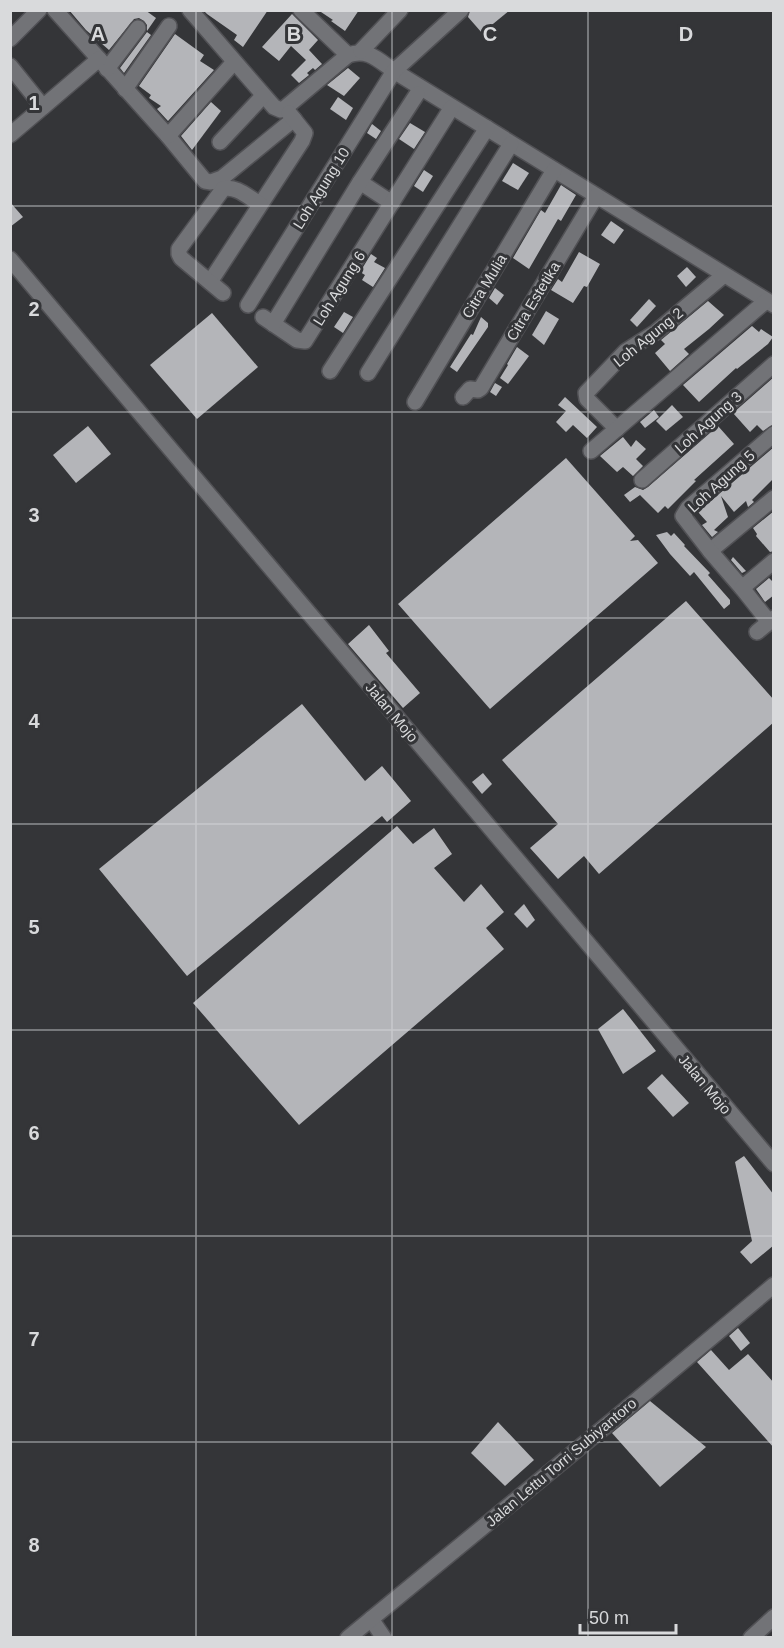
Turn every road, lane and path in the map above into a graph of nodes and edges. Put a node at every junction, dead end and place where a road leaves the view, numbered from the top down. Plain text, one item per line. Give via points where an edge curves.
1 (39, 10) edge
2 (55, 10) edge
3 (190, 10) edge
4 (301, 10) edge
5 (400, 10) edge
6 (461, 10) edge
7 (169, 26) dead end
8 (138, 28) dead end
9 (10, 39) edge
10 (354, 53) junction
11 (234, 62) junction
12 (103, 64) junction
13 (10, 66) edge
14 (394, 71) junction
15 (124, 89) junction
16 (417, 94) dead end
17 (263, 96) junction
18 (43, 107) junction
19 (452, 107) junction
20 (289, 114) junction
21 (487, 128) junction
22 (10, 135) edge
23 (168, 136) junction
24 (220, 142) dead end
25 (511, 144) junction
26 (554, 170) junction
27 (360, 183) junction
28 (596, 196) junction
29 (392, 203) junction
30 (260, 204) junction
31 (10, 259) edge
32 (724, 275) junction
33 (210, 282) junction
34 (770, 303) edge
35 (260, 315) junction
36 (774, 364) edge
37 (330, 371) dead end
38 (368, 373) dead end
39 (463, 397) dead end
40 (415, 402) dead end
41 (617, 429) junction
42 (774, 435) edge
43 (591, 451) dead end
44 (642, 480) dead end
45 (774, 498) edge
46 (710, 551) junction
47 (774, 561) edge
48 (742, 588) junction
49 (767, 624) edge
50 (773, 1162) edge
51 (774, 1285) edge
52 (371, 1619) junction
53 (772, 1621) edge
54 (348, 1638) edge
55 (384, 1638) edge
56 (751, 1638) edge

1 - 9 street
2 - 12 street
3 - 11 street
4 - 10 street
5 - 10 street
6 - 14 street, Loh Agung 10
7 - 15 street
8 - 12 street
10 - 14 street via 368,54
10 - 20 street
11 - 17 street
11 - 23 street
12 - 15 street
12 - 18 street
13 - 18 street
14 - 19 street
14 - 35 street, Loh Agung 10
15 - 23 street
16 - 27 street
17 - 20 street
17 - 24 street
18 - 22 street
19 - 21 street
19 - 29 street, Loh Agung 6
20 - 23 street via 222,178 211,183 201,178
20 - 30 street via 305,133
21 - 25 street
21 - 37 street
25 - 26 street
25 - 38 street
26 - 28 street
26 - 40 street, Citra Mulia
27 - 29 street
27 - 35 street
28 - 32 street
28 - 39 street, Citra Estetika via 481,388 471,389
29 - 35 street, Loh Agung 6 via 305,341 297,340
30 - 33 street
30 - 33 street via 230,187 223,189 179,249 181,258
31 - 50 street, Jalan Mojo
32 - 34 street
32 - 41 street, Loh Agung 2 via 656,332 626,351 586,393 587,399
33 - 35 street
34 - 41 street
36 - 44 street, Loh Agung 3
41 - 43 street
42 - 46 street, Loh Agung 5 via 684,512 683,516
45 - 46 street
46 - 48 street
47 - 48 street
48 - 49 street
51 - 52 street, Jalan Lettu Torri Subiyantoro
52 - 54 street, Jalan Lettu Torri Subiyantoro
52 - 55 street
53 - 56 street

